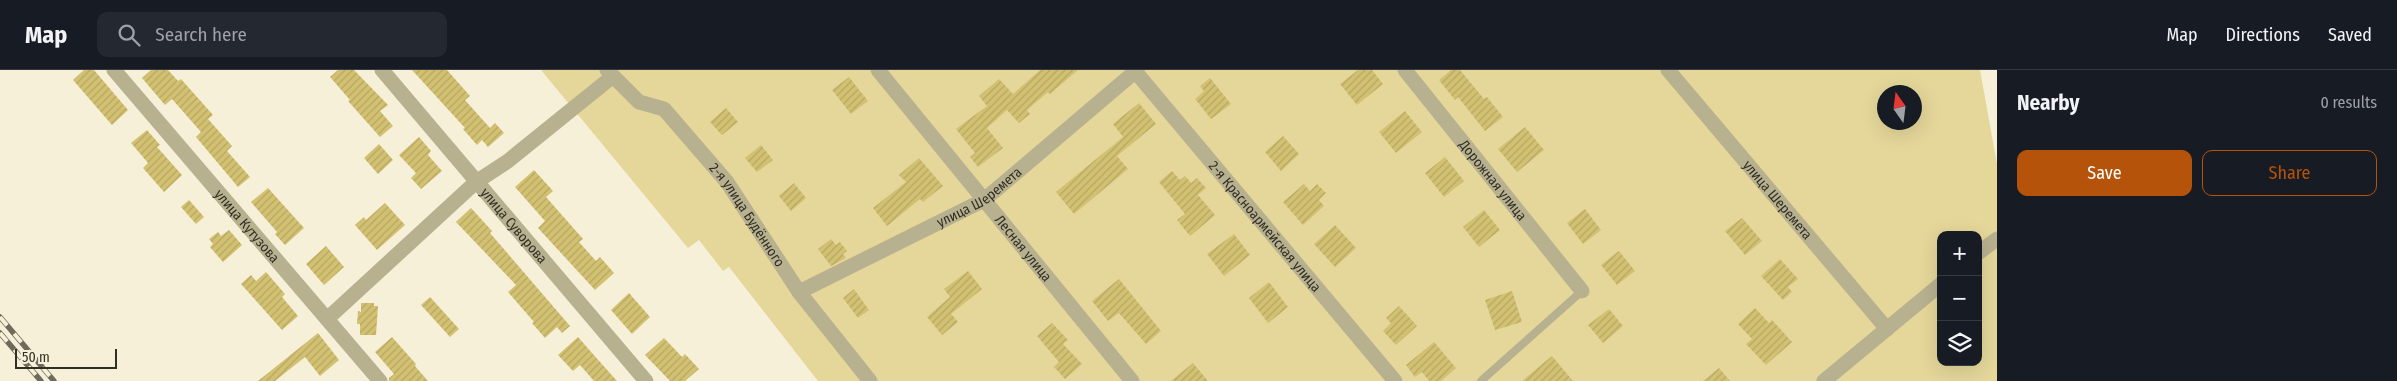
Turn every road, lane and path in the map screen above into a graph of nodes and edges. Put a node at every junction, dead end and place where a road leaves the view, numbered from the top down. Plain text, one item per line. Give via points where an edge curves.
1 (114, 70) edge
2 (382, 70) edge
3 (878, 70) edge
4 (1135, 70) edge
5 (1405, 70) edge
6 (1668, 70) edge
7 (609, 73) edge
8 (476, 182) junction
9 (984, 200) junction
10 (1997, 239) edge
11 (1982, 250) edge
12 (1937, 287) edge
13 (1582, 291) joint
14 (799, 292) junction
15 (327, 319) junction
16 (1887, 329) junction
17 (380, 381) edge
18 (646, 381) edge
19 (870, 381) edge
20 (1132, 381) edge
21 (1395, 381) edge
22 (1481, 381) edge
23 (1824, 381) edge

1 - 15 street, улица Кутузова
2 - 8 street, улица Суворова
3 - 9 street, Лесная улица
4 - 9 street, улица Шеремета
4 - 21 street, 2-я Красноармейская улица
5 - 13 street, Дорожная улица
6 - 16 street, улица Шеремета
7 - 8 street via 508,161
7 - 14 street, 2-я улица Будённого via 639,102 664,109 727,182
8 - 15 street
8 - 18 street, улица Суворова
9 - 14 street, улица Шеремета
9 - 20 street, Лесная улица
10 - 11 street
12 - 16 street
13 - 22 lane
14 - 19 street, 2-я улица Будённого
15 - 17 street, улица Кутузова
16 - 23 street

